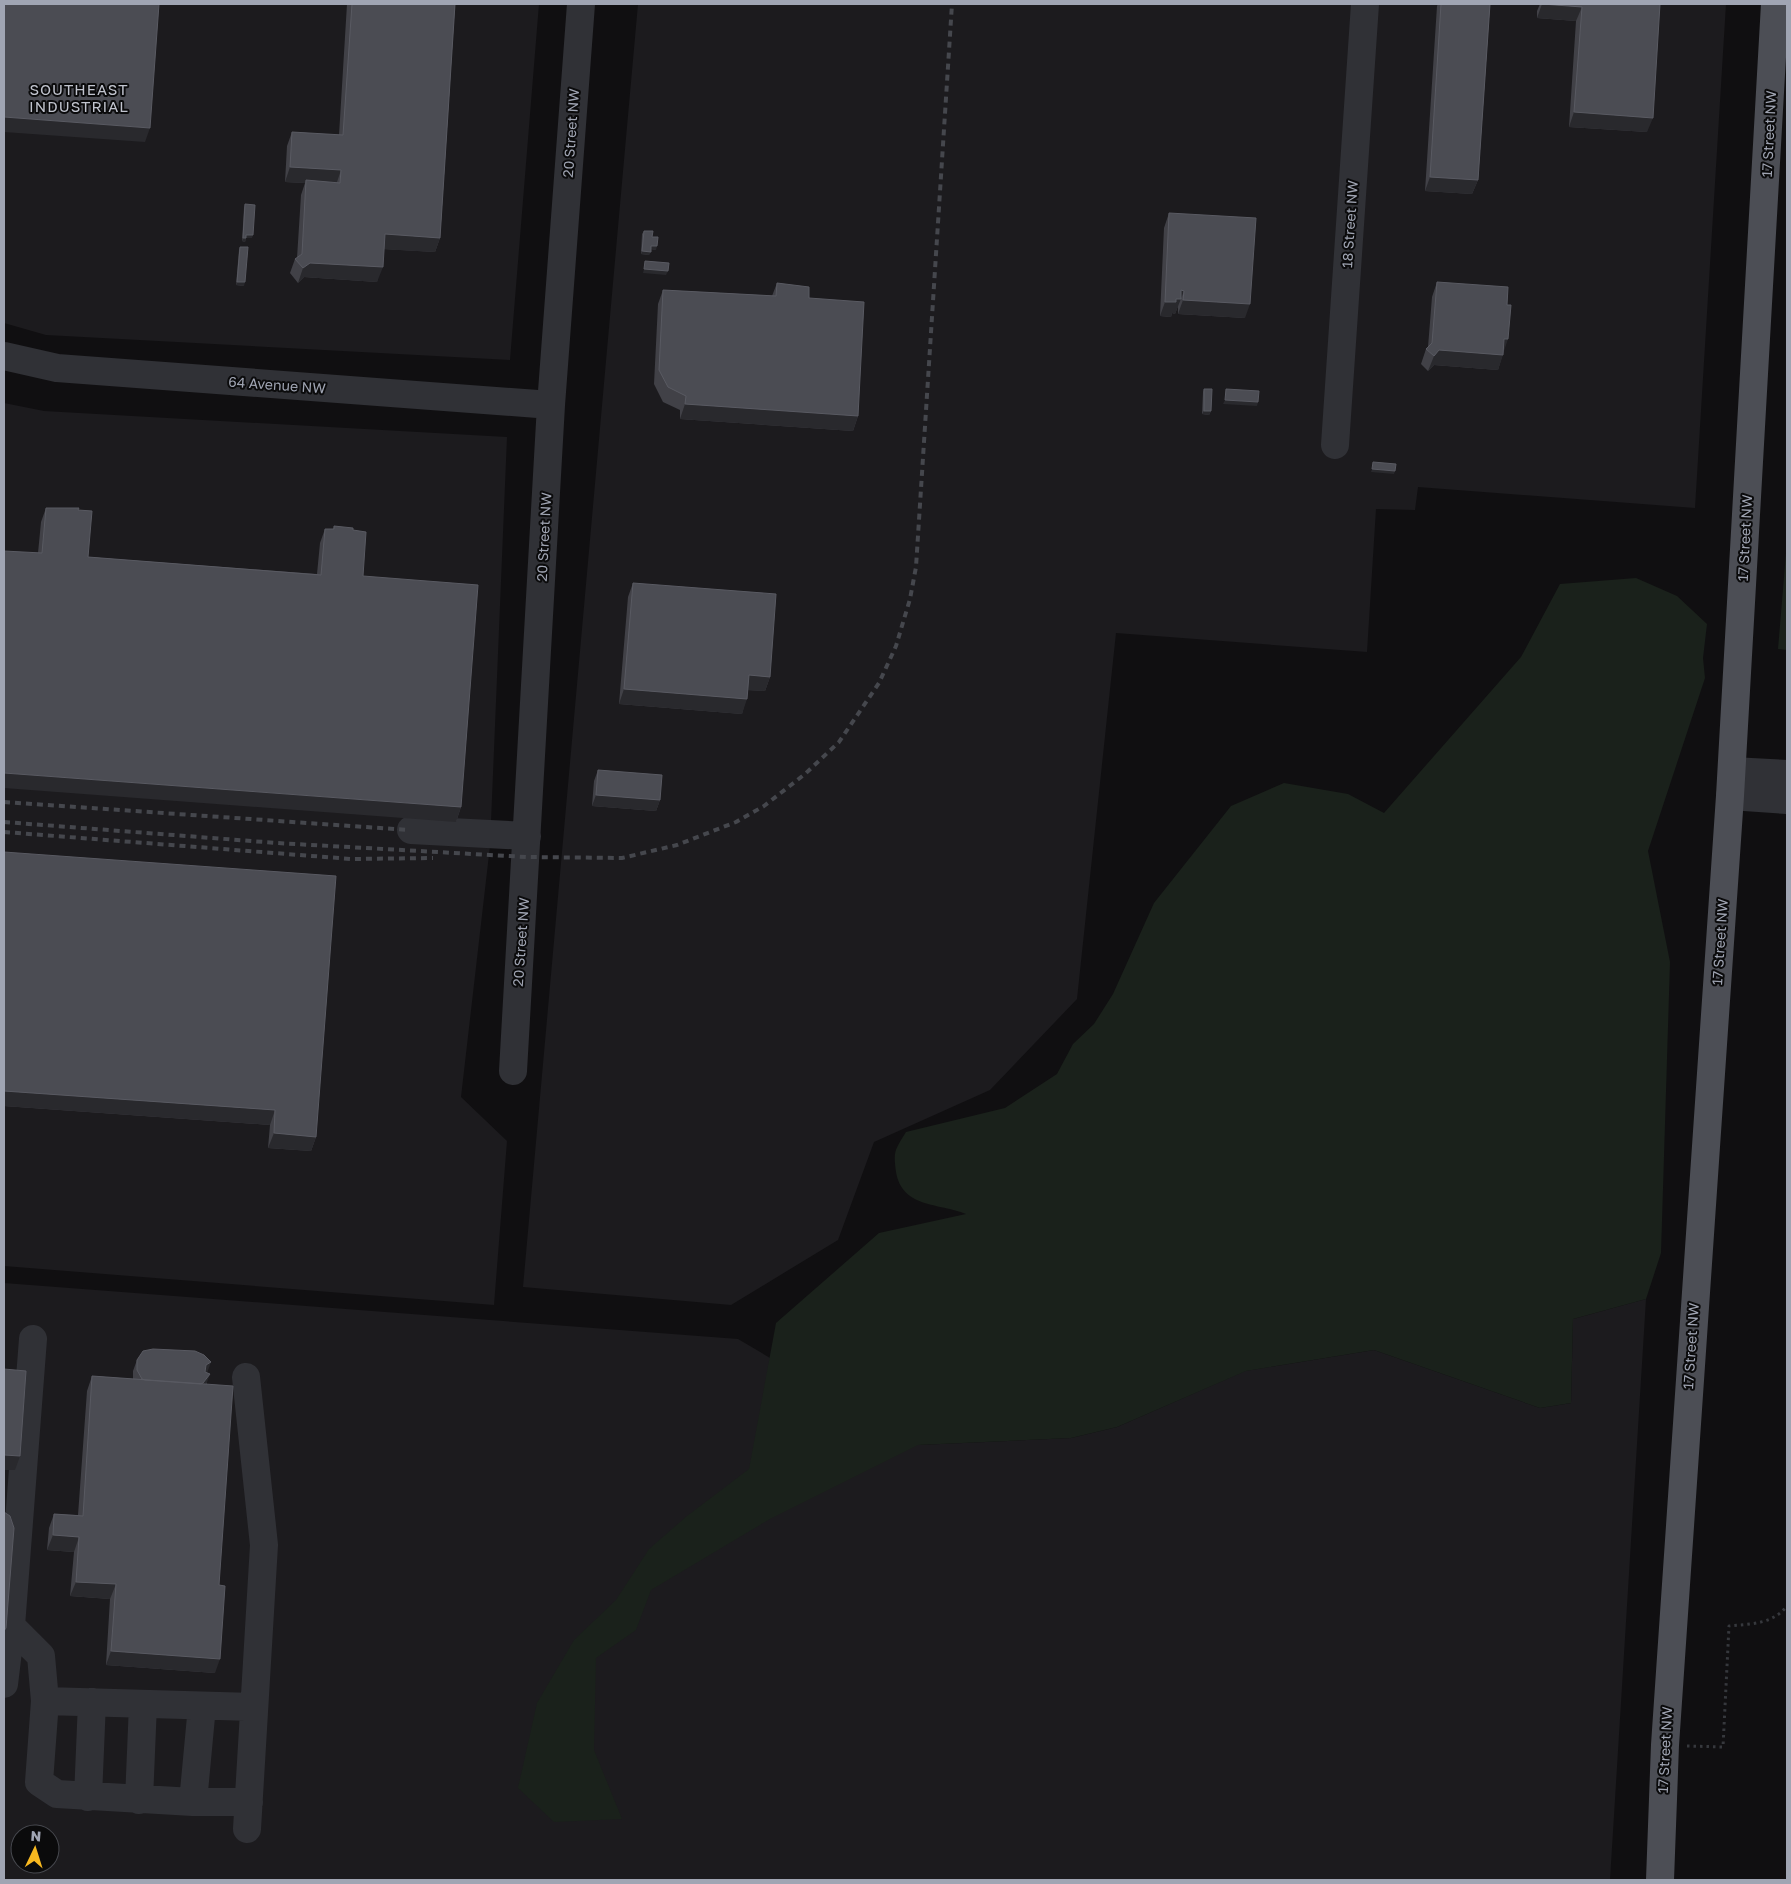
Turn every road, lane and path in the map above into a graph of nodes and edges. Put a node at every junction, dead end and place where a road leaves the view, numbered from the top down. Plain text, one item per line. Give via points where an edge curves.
1 (581, 4) edge
2 (1365, 4) edge
3 (1775, 4) edge
4 (4, 356) edge
5 (551, 405) junction
6 (1335, 445) dead end
7 (1787, 774) edge
8 (1731, 783) junction
9 (1787, 800) edge
10 (411, 830) dead end
11 (528, 836) junction
12 (512, 1071) dead end
13 (33, 1339) dead end
14 (246, 1377) dead end
15 (1787, 1606) edge
16 (11, 1626) junction
17 (4, 1684) edge
18 (45, 1701) junction
19 (92, 1702) junction
20 (143, 1704) junction
21 (202, 1706) junction
22 (254, 1708) junction
23 (1665, 1745) junction
24 (88, 1797) junction
25 (139, 1800) junction
26 (194, 1802) junction
27 (249, 1802) junction
28 (247, 1829) dead end
29 (1660, 1880) edge

1 - 5 street, 20 Street NW
2 - 6 street, 18 Street NW
3 - 8 main road, 17 Street NW
4 - 5 street, 64 Avenue NW via 57,368
5 - 11 street, 20 Street NW
7 - 8 street
8 - 9 street
8 - 23 main road, 17 Street NW
10 - 11 street
11 - 12 street, 20 Street NW
13 - 16 street
14 - 22 street via 264,1545
15 - 23 path via 1780,1616 1758,1623 1729,1626 1724,1747
16 - 17 street
16 - 18 street via 41,1656
18 - 19 street
18 - 24 street via 39,1782 57,1794
19 - 20 street
19 - 24 street
20 - 21 street
20 - 25 street
21 - 22 street
21 - 26 street
22 - 27 street
23 - 29 main road, 17 Street NW
24 - 25 street
25 - 26 street
26 - 27 street
27 - 28 street

